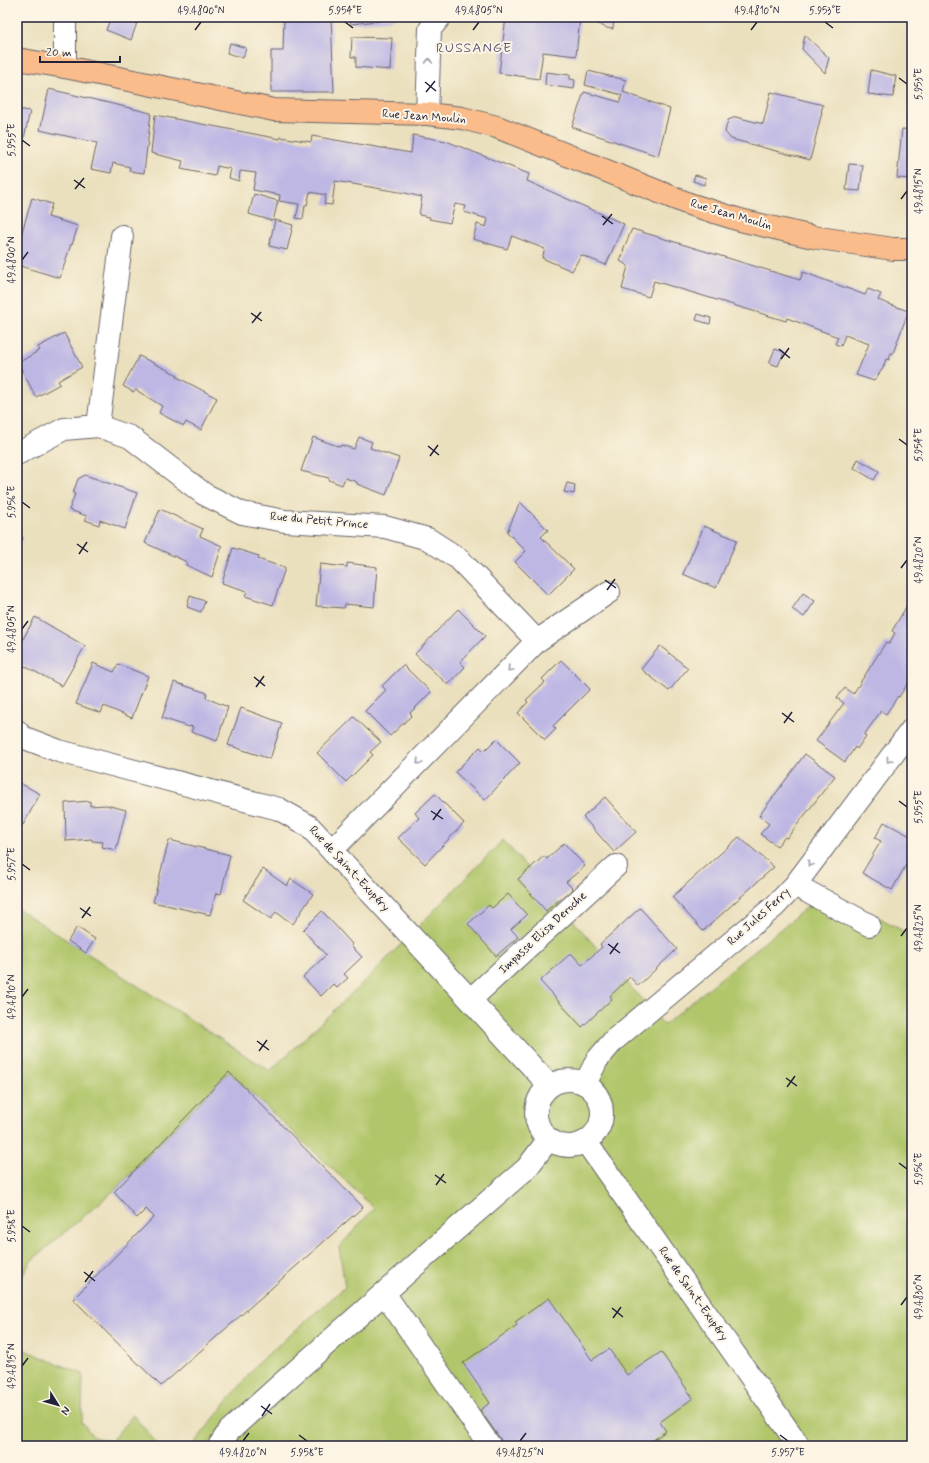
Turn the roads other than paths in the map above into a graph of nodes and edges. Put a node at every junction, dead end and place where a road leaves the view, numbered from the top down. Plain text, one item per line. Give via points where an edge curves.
1 (65, 17) edge
2 (431, 21) edge
3 (17, 59) edge
4 (65, 67) junction
5 (427, 114) junction
6 (122, 236) dead end
7 (912, 249) edge
8 (98, 426) junction
9 (17, 454) edge
10 (609, 592) dead end
11 (537, 641) junction
12 (912, 729) edge
13 (17, 731) edge
14 (332, 850) junction
15 (616, 866) dead end
16 (795, 885) junction
17 (869, 925) dead end
18 (471, 1000) junction
19 (585, 1084) junction
20 (550, 1086) junction
21 (548, 1140) junction
22 (586, 1142) junction
23 (384, 1294) junction
24 (219, 1446) edge
25 (490, 1446) edge
26 (799, 1446) edge

1 - 4 street
5 -> 2 street
3 - 4 main road, Rue Jean Moulin
4 - 5 main road, Rue Jean Moulin via 274,110
5 - 7 main road, Rue Jean Moulin via 462,118 497,127 689,204 740,220 813,237 893,249
6 - 8 street
8 - 9 street, Rue du Petit Prince via 64,429
8 - 11 street, Rue du Petit Prince via 130,437 204,494 242,513 285,521 385,527 428,539 460,560
10 - 11 street
11 -> 14 street
12 -> 16 street, Rue Jules Ferry
13 - 14 street, Rue de Saint-Exupéry via 22,737 59,751 279,809 309,826
14 - 18 street, Rue de Saint-Exupéry
15 - 18 street, Impasse Elisa Deroche
16 - 17 street
16 - 19 street, Rue Jules Ferry via 775,906 614,1040 597,1060
18 - 20 street, Rue de Saint-Exupéry
19 - 20 street via 574,1080 561,1081
19 - 22 street via 594,1091 603,1112 601,1124 595,1135
20 - 21 street via 536,1106 540,1130
21 - 22 street via 560,1146 574,1146
21 - 23 street via 527,1168
22 - 26 street, Rue de Saint-Exupéry
23 - 24 street via 229,1431
23 - 25 street

